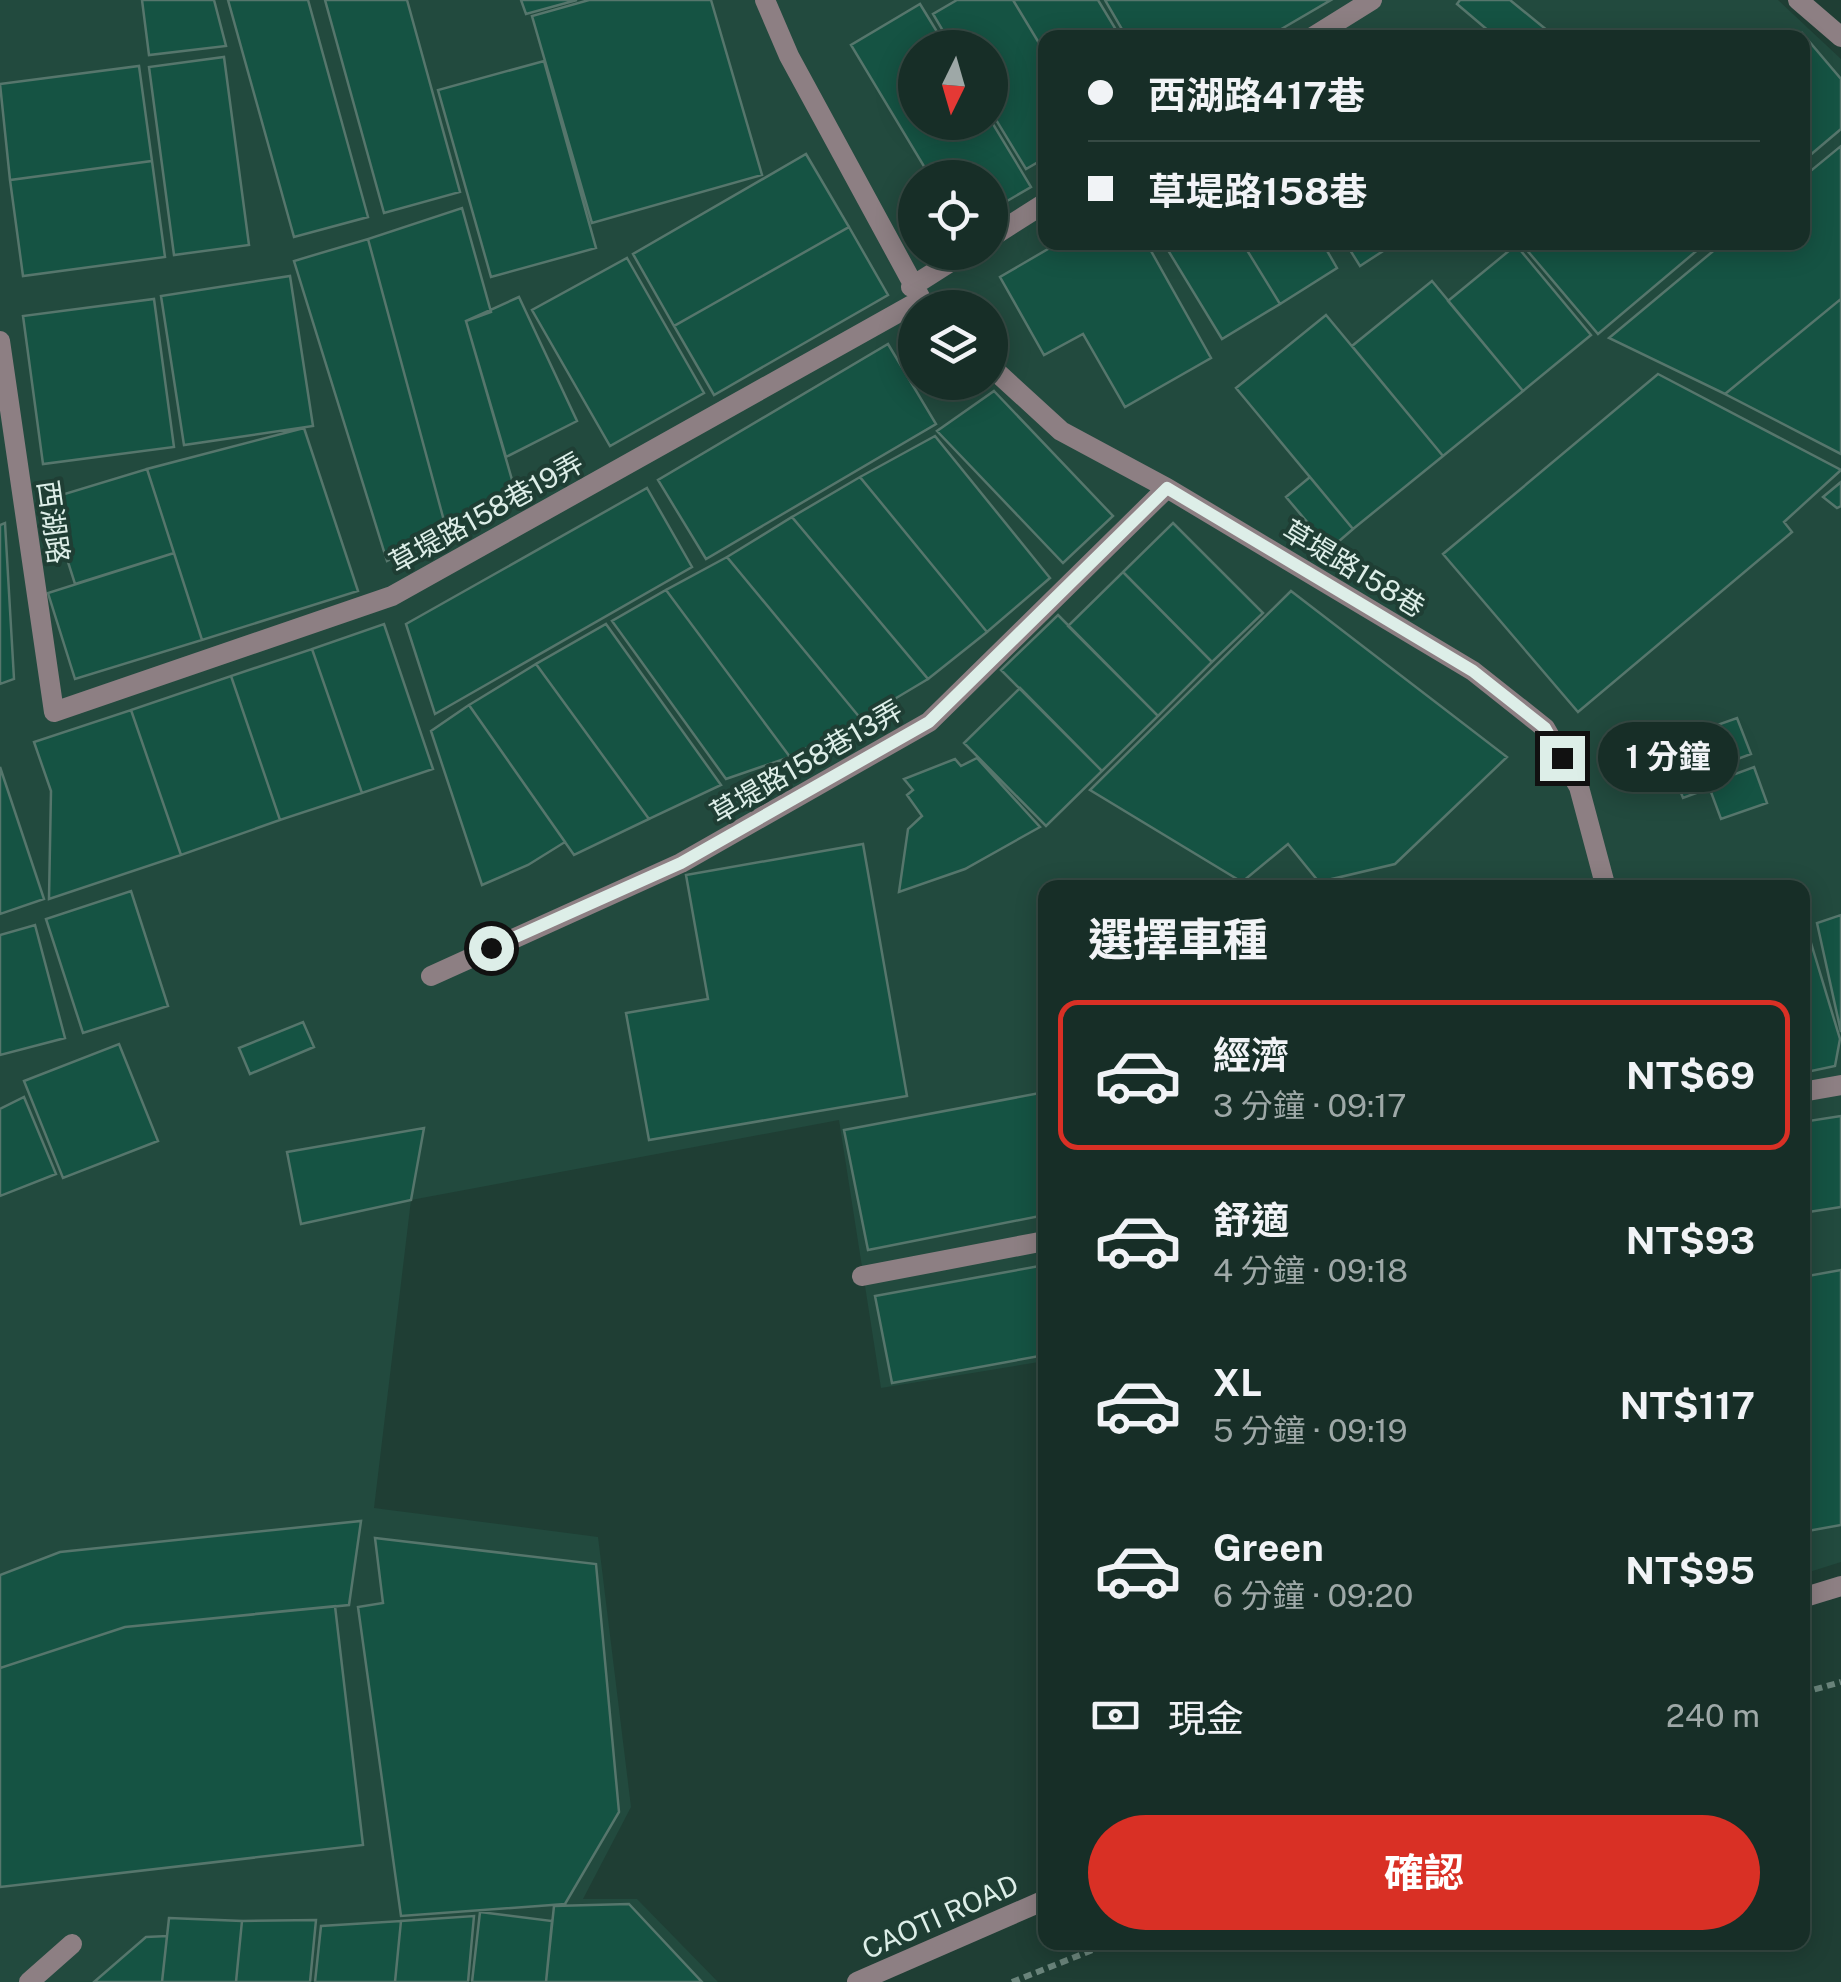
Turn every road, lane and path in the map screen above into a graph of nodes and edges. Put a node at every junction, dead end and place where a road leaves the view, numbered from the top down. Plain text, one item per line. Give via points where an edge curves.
1 (765, 0) edge
2 (1372, 0) edge
3 (1798, 0) edge
4 (1325, 30) edge
5 (1841, 37) edge
6 (1038, 208) edge
7 (1008, 227) edge
8 (948, 270) edge
9 (915, 290) edge
10 (927, 290) edge
11 (898, 310) edge
12 (0, 341) edge
13 (1008, 382) edge
14 (1167, 488) junction
15 (54, 712) joint
16 (1604, 880) edge
17 (432, 976) dead end
18 (1841, 1084) edge
19 (1810, 1090) edge
20 (1038, 1242) edge
21 (862, 1276) dead end
22 (1841, 1586) edge
23 (1810, 1596) edge
24 (1841, 1682) edge
25 (1810, 1691) edge
26 (1038, 1903) edge
27 (72, 1944) dead end
28 (1093, 1950) edge
29 (28, 1982) edge
30 (857, 1982) edge
31 (1012, 1982) edge

1 - 9 street via 788,56
2 - 4 street
3 - 5 street
6 - 7 street
8 - 10 street, 草堤路158巷19弄
11 - 15 street, 草堤路158巷19弄 via 392,596
12 - 15 street, 西湖路
13 - 14 street, 草堤路158巷 via 1061,431
14 - 16 street, 草堤路158巷 via 1473,671 1545,728 1580,787
14 - 17 street, 草堤路158巷13弄 via 929,722 681,863
18 - 19 street
20 - 21 street
22 - 23 street
24 - 25 path
26 - 30 street, CAOTI ROAD
27 - 29 street
28 - 31 path

